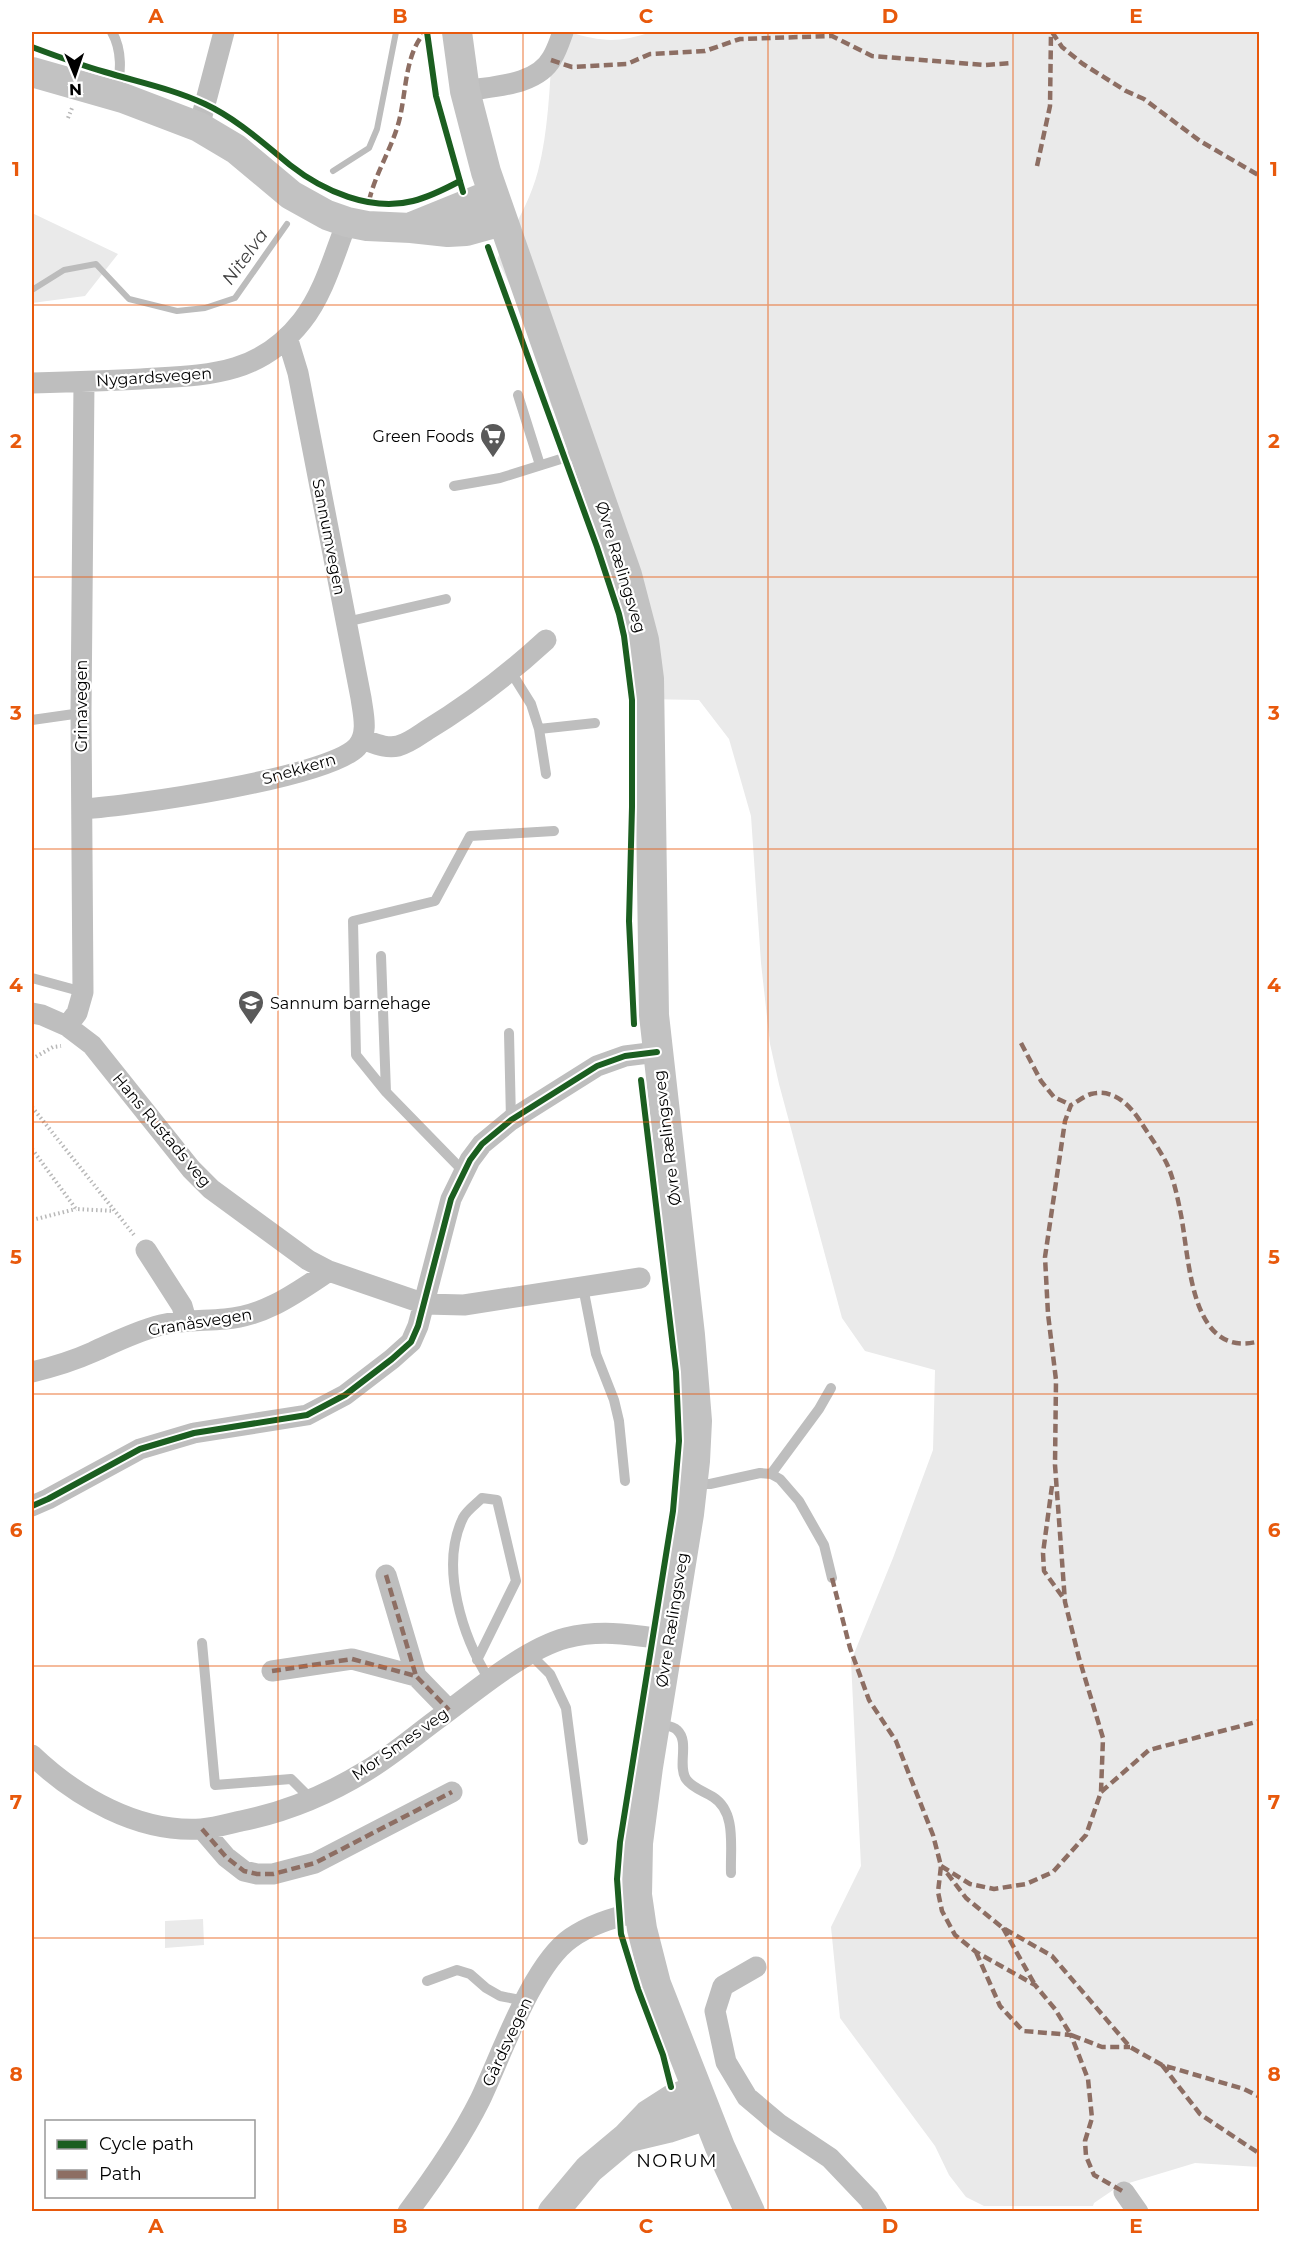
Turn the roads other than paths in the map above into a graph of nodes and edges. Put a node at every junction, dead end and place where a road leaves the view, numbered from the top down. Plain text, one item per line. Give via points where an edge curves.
1 (112, 32) edge
2 (224, 32) edge
3 (457, 32) edge
4 (563, 32) edge
5 (32, 72) edge
6 (465, 91) junction
7 (114, 96) junction
8 (199, 127) junction
9 (497, 207) junction
10 (347, 222) junction
11 (287, 337) junction
12 (32, 382) edge
13 (84, 382) junction
14 (518, 395) dead end
15 (584, 452) junction
16 (540, 465) junction
17 (454, 486) dead end
18 (446, 599) dead end
19 (346, 622) junction
20 (546, 640) dead end
21 (511, 672) junction
22 (81, 713) junction
23 (32, 720) edge
24 (595, 723) dead end
25 (539, 729) junction
26 (362, 739) junction
27 (546, 774) dead end
28 (82, 809) junction
29 (554, 831) dead end
30 (381, 956) dead end
31 (32, 978) edge
32 (82, 992) junction
33 (32, 1012) edge
34 (67, 1026) junction
35 (509, 1033) dead end
36 (657, 1052) junction
37 (387, 1092) junction
38 (511, 1120) junction
39 (464, 1172) junction
40 (146, 1250) road end
41 (329, 1271) junction
42 (640, 1278) dead end
43 (583, 1287) junction
44 (425, 1304) junction
45 (186, 1320) junction
46 (32, 1372) edge
47 (831, 1388) dead end
48 (771, 1474) junction
49 (625, 1481) dead end
50 (693, 1484) junction
51 (32, 1506) edge
52 (386, 1575) dead end
53 (832, 1578) dead end
54 (669, 1640) junction
55 (202, 1643) dead end
56 (531, 1654) junction
57 (477, 1660) junction
58 (272, 1671) dead end
59 (416, 1676) junction
60 (490, 1681) junction
61 (449, 1710) junction
62 (656, 1723) junction
63 (32, 1755) edge
64 (452, 1792) dead end
65 (313, 1800) junction
66 (202, 1829) junction
67 (583, 1840) dead end
68 (731, 1873) dead end
69 (639, 1912) junction
70 (756, 1967) dead end
71 (428, 1981) dead end
72 (525, 2001) junction
73 (701, 2102) junction
74 (1124, 2192) dead end
75 (408, 2211) edge
76 (553, 2211) edge
77 (750, 2211) edge
78 (877, 2211) edge
79 (1138, 2211) edge

1 - 7 lane via 121,76
2 - 8 street
3 - 6 main road, Øvre Rælingsveg
4 - 6 street via 551,60 537,74 518,82
5 - 7 main road
6 - 9 main road, Øvre Rælingsveg
7 - 8 main road
8 - 10 main road via 236,149 291,195
9 - 10 main road via 466,231
9 - 15 main road, Øvre Rælingsveg
10 - 11 street, Nygardsvegen via 312,305
11 - 13 street, Nygardsvegen via 249,363 211,375
11 - 19 street, Sannumvegen via 298,373
12 - 13 street, Nygardsvegen
13 - 22 street, Grinavegen
14 - 16 lane
15 - 16 lane
15 - 36 main road, Øvre Rælingsveg via 630,586 647,658 652,975
16 - 17 lane via 500,478
18 - 19 lane
19 - 26 street, Sannumvegen via 364,716
20 - 21 street
21 - 25 lane via 531,704
21 - 26 street via 401,745 383,746
22 - 23 lane
22 - 28 street, Grinavegen
24 - 25 lane
25 - 27 lane
26 - 28 street, Snekkern via 340,758 299,772 117,807
28 - 32 street, Grinavegen
29 - 37 lane via 470,836 435,902 353,921 356,1055
30 - 37 lane
31 - 32 lane
32 - 34 street, Grinavegen via 77,1013
33 - 34 street, Hans Rustads veg
34 - 41 street, Hans Rustads veg via 92,1045 211,1189 299,1254
35 - 38 lane
36 - 38 street via 610,1060
36 - 50 main road, Øvre Rælingsveg via 694,1378 697,1421
37 - 39 lane
38 - 39 street via 482,1144
39 - 44 street via 451,1199
40 - 45 street via 182,1306
41 - 44 street, Hans Rustads veg
41 - 45 street, Granåsvegen via 288,1299 254,1315
42 - 43 street, Hans Rustads veg
43 - 44 street, Hans Rustads veg via 464,1305
43 - 49 lane via 596,1354 619,1421
44 - 51 street via 411,1342 345,1395 307,1415 194,1433 140,1449
45 - 46 street, Granåsvegen via 138,1332 58,1366
47 - 48 lane
48 - 50 lane
48 - 53 lane via 788,1485 804,1509 824,1545
50 - 54 main road, Øvre Rælingsveg
52 - 59 street
54 - 56 street, Mor Smes veg via 606,1632 565,1639
54 - 62 main road, Øvre Rælingsveg
55 - 65 lane via 215,1785 291,1779
56 - 60 street, Mor Smes veg
56 - 67 lane via 550,1674 566,1708
57 - 57 lane via 516,1581 497,1500 482,1498 463,1517 453,1552 457,1608
57 - 60 lane
58 - 59 street via 352,1659
59 - 61 street
60 - 61 street, Mor Smes veg
61 - 65 street, Mor Smes veg via 368,1770
62 - 68 lane via 676,1729 681,1735 683,1773 687,1780 723,1803 727,1810
62 - 69 main road, Øvre Rælingsveg via 638,1843
63 - 66 street, Mor Smes veg via 56,1778 114,1811 149,1824
64 - 66 street via 315,1863 273,1874 244,1871
65 - 66 street, Mor Smes veg via 267,1816
69 - 72 street, Gårdsvegen via 610,1918 570,1939 548,1962
69 - 73 main road, Øvre Rælingsveg via 656,1984
70 - 78 street via 723,1986 715,2011 726,2062 747,2097 830,2158
71 - 72 lane via 457,1970 470,1974 500,1995
72 - 75 street, Gårdsvegen via 479,2102 444,2164
73 - 76 main road via 626,2138 589,2169
73 - 77 main road, Øvre Rælingsveg
74 - 79 street

